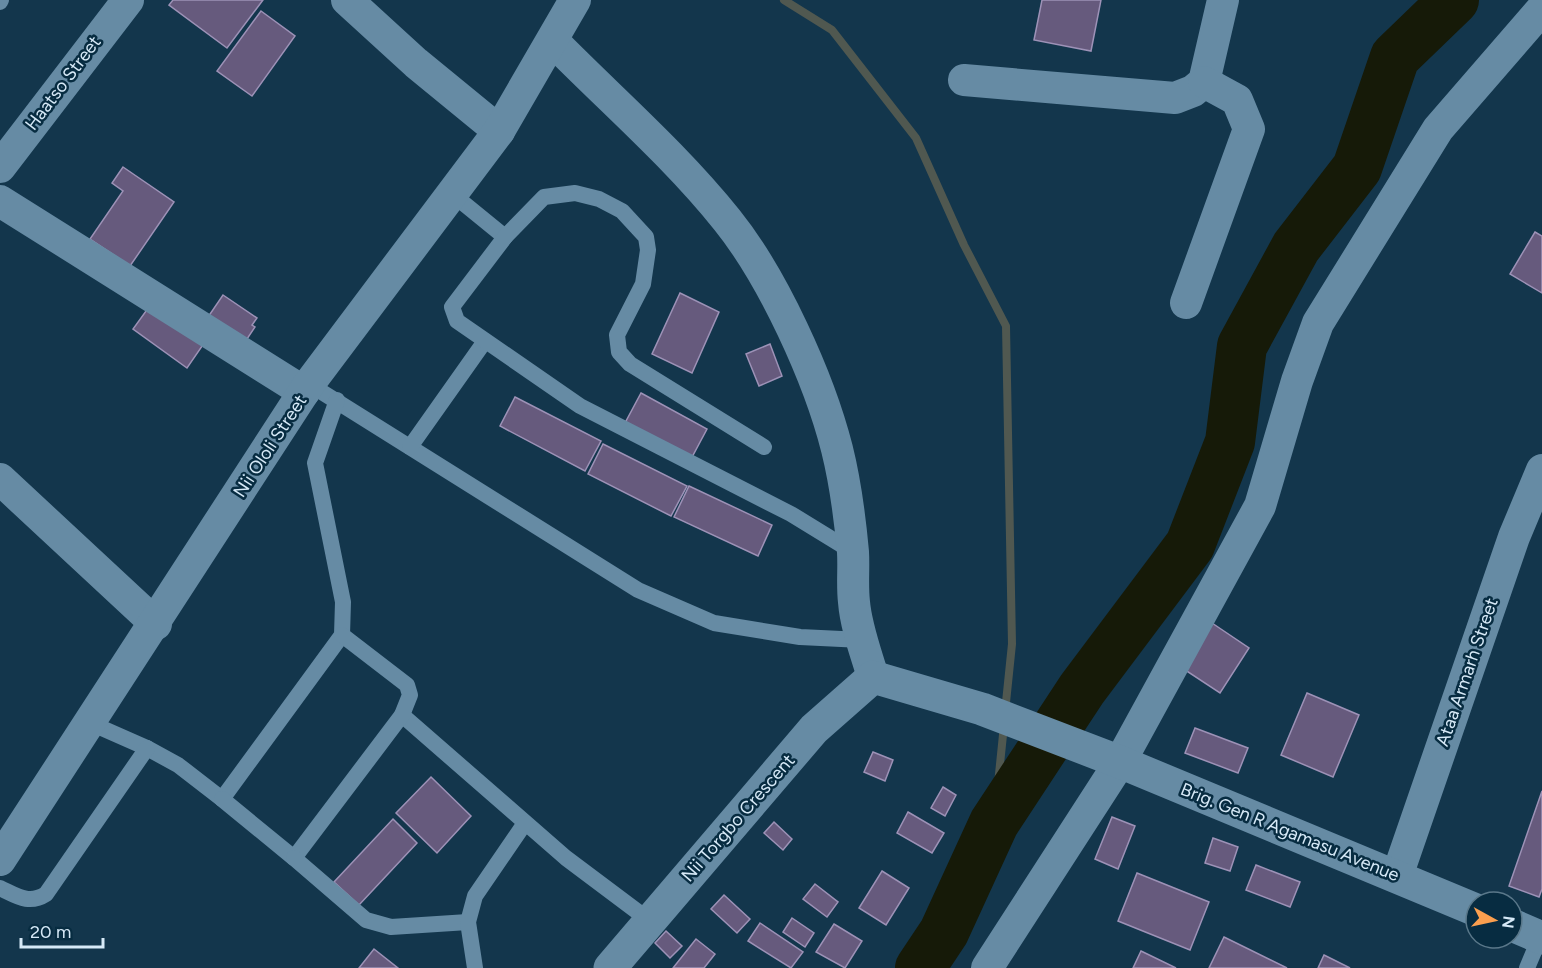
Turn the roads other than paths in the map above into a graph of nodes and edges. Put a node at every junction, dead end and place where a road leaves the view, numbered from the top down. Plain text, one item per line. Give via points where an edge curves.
1 (347, 0) edge
2 (575, 0) edge
3 (1223, 0) edge
4 (116, 4) edge
5 (1542, 9) edge
6 (553, 41) junction
7 (964, 80) dead end
8 (1204, 82) junction
9 (499, 131) junction
10 (0, 167) edge
11 (451, 193) junction
12 (0, 201) edge
13 (505, 237) junction
14 (1185, 303) dead end
15 (485, 341) junction
16 (307, 388) junction
17 (337, 400) junction
18 (410, 447) junction
19 (764, 447) dead end
20 (1542, 470) edge
21 (0, 478) edge
22 (853, 552) junction
23 (156, 624) junction
24 (342, 635) junction
25 (861, 640) junction
26 (873, 677) junction
27 (402, 715) junction
28 (88, 722) junction
29 (147, 748) junction
30 (1112, 759) junction
31 (222, 799) junction
32 (525, 823) junction
33 (294, 858) junction
34 (0, 860) edge
35 (1397, 876) junction
36 (0, 888) edge
37 (1464, 905) edge
38 (650, 921) junction
39 (468, 922) junction
40 (1531, 933) edge
41 (475, 968) edge
42 (610, 968) edge
43 (987, 968) edge
44 (1527, 968) edge

1 - 9 street
2 - 6 street, Nii Ololi Street
3 - 8 street
4 - 10 street, Haatso Street
5 - 30 street via 1438,129 1318,323 1260,506
6 - 9 street, Nii Ololi Street
6 - 22 street via 671,155 729,222 763,274 822,395 838,451
7 - 8 street via 1175,98
8 - 14 street via 1237,100 1249,129
9 - 11 street, Nii Ololi Street
11 - 13 lane
11 - 16 street, Nii Ololi Street
12 - 16 street
13 - 15 lane via 452,307 458,321
13 - 19 lane via 544,197 575,194 599,199 622,211 646,237 648,250 643,284 617,335 619,352 630,364
15 - 18 lane
15 - 22 lane via 580,406 791,514
16 - 17 lane
16 - 23 street, Nii Ololi Street
17 - 18 lane
17 - 24 lane via 315,463 343,602
18 - 25 lane via 638,590 714,623 800,637
20 - 35 street, Ataa Armarh Street via 1514,537
21 - 23 street
22 - 25 street via 854,603
23 - 28 street, Nii Ololi Street
24 - 27 lane via 407,685 410,695
24 - 31 lane
25 - 26 street
26 - 30 street, Brig. Gen R Agamasu Avenue via 982,709
26 - 38 street, Nii Torgbo Crescent via 814,729
27 - 32 lane
27 - 33 lane
28 - 29 lane
28 - 34 street, Nii Ololi Street
29 - 31 lane via 178,765
29 - 36 lane via 46,894 36,900 24,900
30 - 35 street, Brig. Gen R Agamasu Avenue
30 - 43 street
31 - 33 lane
32 - 38 lane
32 - 39 lane via 475,896
33 - 39 lane via 366,920 391,927
35 - 37 street, Brig. Gen R Agamasu Avenue
38 - 42 street, Nii Torgbo Crescent
39 - 41 lane
40 - 44 lane

